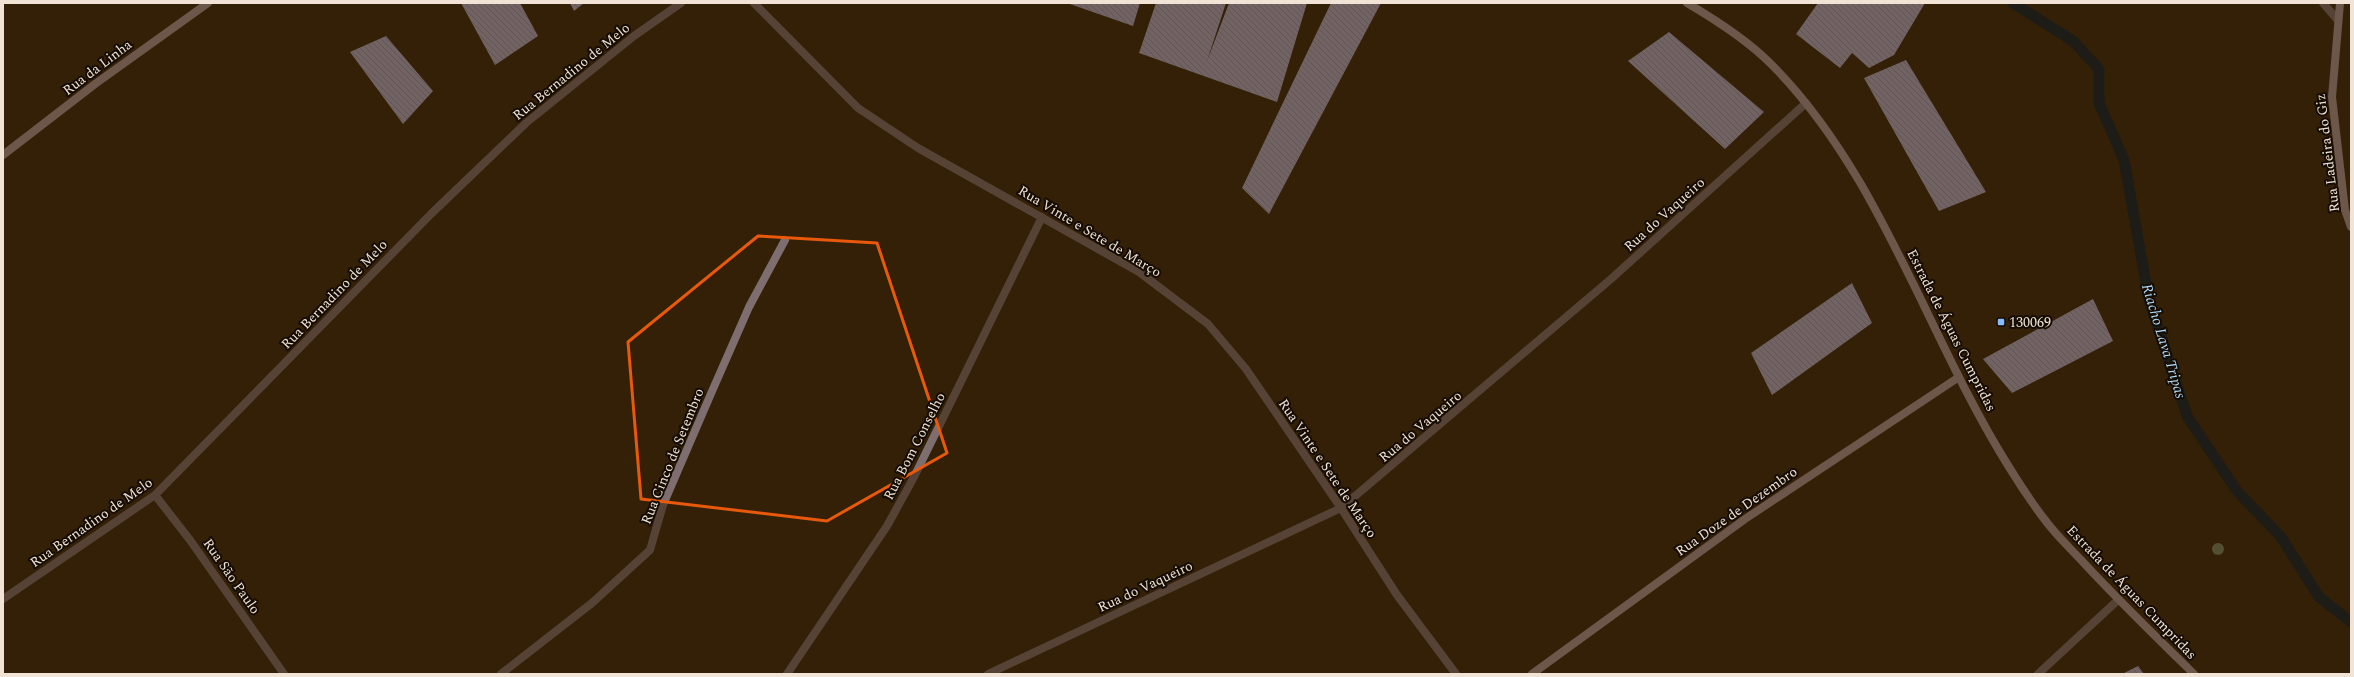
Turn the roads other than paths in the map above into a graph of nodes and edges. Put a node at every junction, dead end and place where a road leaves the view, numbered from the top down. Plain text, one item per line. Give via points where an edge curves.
1 (208, 3) edge
2 (681, 3) edge
3 (754, 3) edge
4 (1687, 3) edge
5 (2324, 3) edge
6 (2340, 3) edge
7 (2337, 19) junction
8 (1806, 103) junction
9 (3, 155) edge
10 (1042, 217) junction
11 (2351, 227) edge
12 (785, 240) dead end
13 (1959, 377) junction
14 (155, 495) junction
15 (1341, 508) junction
16 (3, 600) edge
17 (2118, 600) junction
18 (284, 674) edge
19 (501, 674) edge
20 (787, 674) edge
21 (988, 674) edge
22 (1456, 674) edge
23 (1532, 674) edge
24 (2038, 674) edge
25 (2194, 674) edge

1 - 9 street, Rua da Linha
2 - 14 street, Rua Bernadino de Melo via 634,36 526,123 432,212
3 - 10 street, Rua Vinte e Sete de Março via 858,108 918,148
4 - 8 street, Estrada de Águas Cumpridas via 1722,24 1770,62
5 - 7 street
6 - 7 street, Rua Ladeira do Giz
7 - 11 street, Rua Ladeira do Giz via 2332,96 2345,210
8 - 13 street, Estrada de Águas Cumpridas via 1857,179 1924,302
8 - 15 street, Rua do Vaqueiro via 1611,279
10 - 15 street, Rua Vinte e Sete de Março via 1139,272 1208,324 1246,368
10 - 20 street, Rua Bom Conselho via 914,477 887,526
12 - 19 street, Rua Cinco de Setembro via 712,388 663,505 650,550 592,603
13 - 17 street, Estrada de Águas Cumpridas via 2008,466 2045,521
13 - 23 street, Rua Doze de Dezembro via 1745,519
14 - 16 street, Rua Bernadino de Melo
14 - 18 street, Rua São Paulo via 190,540
15 - 21 street, Rua do Vaqueiro
15 - 22 street, Rua Vinte e Sete de Março via 1397,595
17 - 24 street
17 - 25 street, Estrada de Águas Cumpridas

